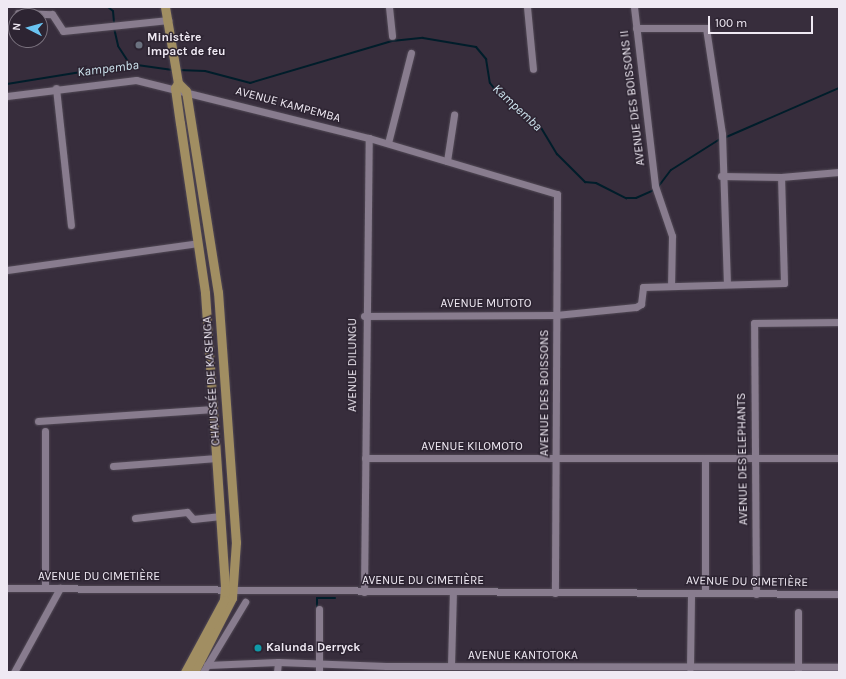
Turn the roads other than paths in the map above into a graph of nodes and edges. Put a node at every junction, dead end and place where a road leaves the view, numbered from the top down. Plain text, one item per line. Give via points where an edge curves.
1 (165, 7) edge
2 (390, 7) edge
3 (526, 7) edge
4 (634, 7) edge
5 (48, 14) edge
6 (168, 20) junction
7 (636, 28) junction
8 (392, 36) dead end
9 (411, 53) dead end
10 (533, 69) dead end
11 (177, 83) junction
12 (56, 88) junction
13 (186, 91) junction
14 (7, 96) edge
15 (454, 116) dead end
16 (368, 138) junction
17 (388, 143) junction
18 (447, 161) junction
19 (839, 172) edge
20 (721, 176) junction
21 (781, 177) junction
22 (557, 194) joint
23 (71, 225) dead end
24 (198, 243) junction
25 (7, 270) edge
26 (727, 282) junction
27 (671, 286) junction
28 (218, 292) junction
29 (205, 293) junction
30 (556, 315) junction
31 (364, 316) junction
32 (839, 322) edge
33 (214, 409) junction
34 (38, 422) dead end
35 (44, 431) dead end
36 (754, 457) junction
37 (217, 458) junction
38 (365, 458) junction
39 (556, 458) junction
40 (705, 458) junction
41 (839, 458) edge
42 (113, 466) dead end
43 (221, 516) junction
44 (136, 518) dead end
45 (7, 588) edge
46 (45, 588) junction
47 (60, 588) junction
48 (230, 588) junction
49 (364, 592) junction
50 (453, 592) junction
51 (555, 592) junction
52 (690, 592) junction
53 (704, 593) junction
54 (756, 594) junction
55 (839, 594) edge
56 (244, 602) dead end
57 (320, 609) dead end
58 (798, 612) dead end
59 (278, 662) junction
60 (319, 663) junction
61 (206, 664) junction
62 (451, 666) junction
63 (839, 667) edge
64 (690, 668) junction
65 (386, 669) edge
66 (491, 669) edge
67 (729, 670) edge
68 (798, 670) edge
69 (14, 672) edge
70 (185, 672) edge
71 (194, 672) edge
72 (203, 672) edge
73 (278, 672) edge
74 (319, 672) edge

1 - 6 main road, CHAUSSÉE DE KASENGA
2 - 8 street
3 - 10 street
4 - 7 street, AVENUE DES BOISSONS II
5 - 6 street via 52,14 63,31
6 - 11 main road, CHAUSSÉE DE KASENGA
7 - 20 street via 705,26 722,134
7 - 27 street, AVENUE DES BOISSONS II via 655,186 672,236
9 - 17 street
11 - 12 street via 131,80
11 - 13 main road
11 - 24 main road, CHAUSSÉE DE KASENGA
12 - 14 street
12 - 23 street
13 - 16 street, AVENUE KAMPEMBA
13 - 28 main road, CHAUSSÉE DE KASENGA
15 - 18 street
16 - 17 street, AVENUE KAMPEMBA
16 - 31 street, AVENUE DILUNGU
17 - 18 street, AVENUE KAMPEMBA
18 - 22 street, AVENUE KAMPEMBA
19 - 21 street
20 - 21 street
20 - 26 street
21 - 26 street via 786,281
22 - 30 street, AVENUE DES BOISSONS
24 - 25 street
24 - 29 main road, CHAUSSÉE DE KASENGA
26 - 27 street
27 - 30 street, AVENUE MUTOTO via 641,287 640,306
28 - 29 main road
28 - 48 main road, CHAUSSÉE DE KASENGA via 236,542
29 - 33 main road, CHAUSSÉE DE KASENGA
30 - 31 street, AVENUE MUTOTO
30 - 39 street, AVENUE DES BOISSONS
31 - 38 street, AVENUE DILUNGU
32 - 36 street, AVENUE DES ELEPHANTS via 754,324
33 - 34 street
33 - 37 main road, CHAUSSÉE DE KASENGA
35 - 46 street
36 - 40 street, AVENUE KILOMOTO
36 - 41 street
36 - 54 street, AVENUE DES ELEPHANTS
37 - 42 street
37 - 43 main road, CHAUSSÉE DE KASENGA
38 - 39 street, AVENUE KILOMOTO
38 - 49 street, AVENUE DILUNGU
39 - 40 street, AVENUE KILOMOTO
39 - 51 street, AVENUE DES BOISSONS
40 - 53 street
43 - 44 street via 193,519 187,512
43 - 48 main road, CHAUSSÉE DE KASENGA
45 - 46 street, AVENUE DU CIMETIÈRE
46 - 47 street, AVENUE DU CIMETIÈRE
47 - 48 street, AVENUE DU CIMETIÈRE
47 - 69 street
48 - 49 street, AVENUE DU CIMETIÈRE
48 - 70 main road, CHAUSSÉE DE KASENGA
48 - 71 main road, CHAUSSÉE DE KASENGA
49 - 50 street, AVENUE DU CIMETIÈRE
50 - 51 street, AVENUE DU CIMETIÈRE
50 - 62 street
51 - 52 street, AVENUE DU CIMETIÈRE
52 - 53 street, AVENUE DU CIMETIÈRE
52 - 64 street
53 - 54 street, AVENUE DU CIMETIÈRE
54 - 55 street, AVENUE DU CIMETIÈRE
56 - 61 street
57 - 60 street
58 - 68 street
59 - 60 street, AVENUE KANTOTOKA
59 - 61 street, AVENUE KANTOTOKA
59 - 73 street
60 - 65 street, AVENUE KANTOTOKA
60 - 74 street
61 - 72 street
62 - 65 street, AVENUE KANTOTOKA
62 - 66 street, AVENUE KANTOTOKA
63 - 68 street, AVENUE KANTOTOKA
64 - 66 street, AVENUE KANTOTOKA
64 - 67 street, AVENUE KANTOTOKA
67 - 68 street, AVENUE KANTOTOKA

